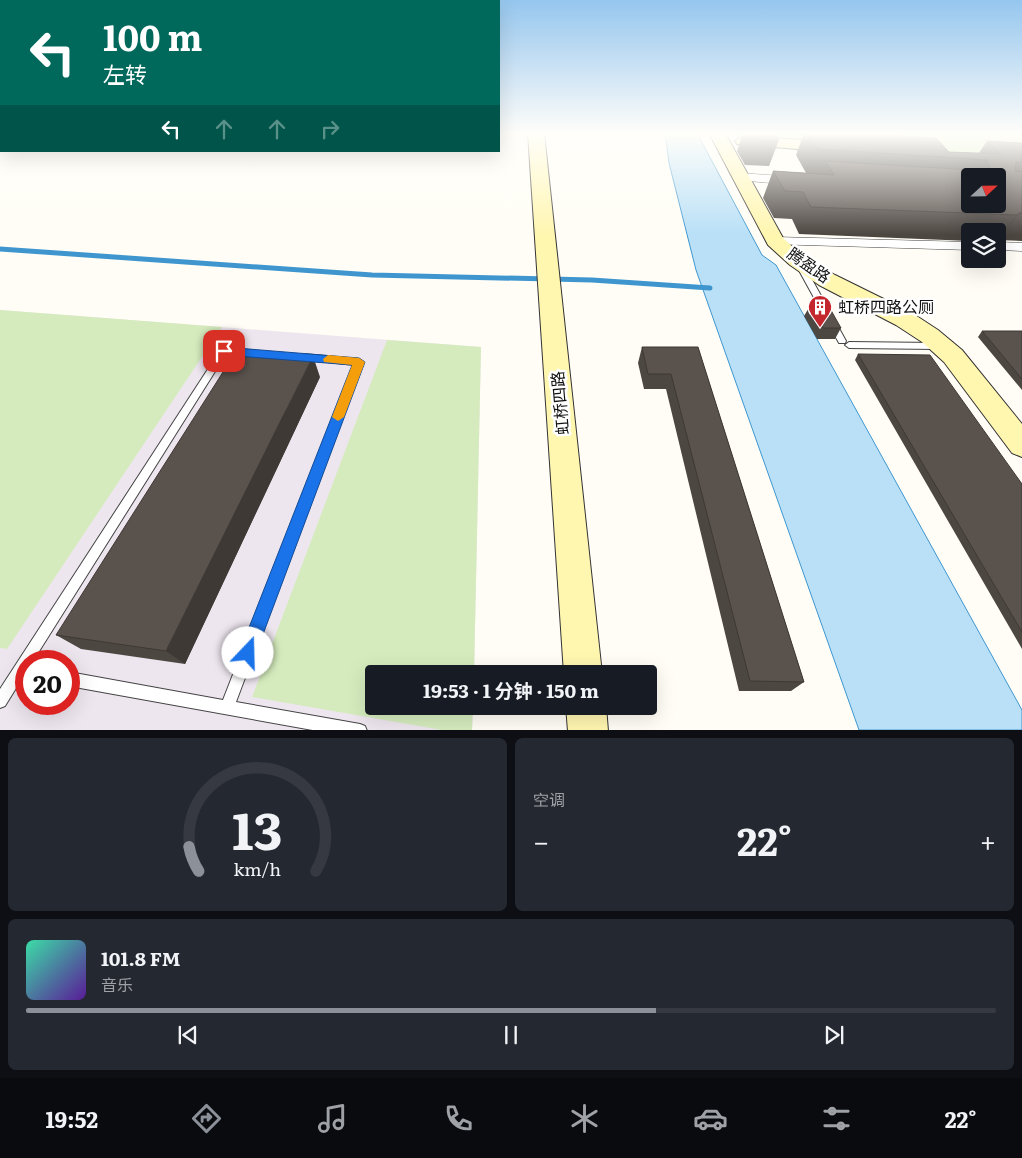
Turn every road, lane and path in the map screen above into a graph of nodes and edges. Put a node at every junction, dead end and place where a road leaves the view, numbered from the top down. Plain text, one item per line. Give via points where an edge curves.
1 (539, 167) edge
2 (735, 167) edge
3 (740, 177) junction
4 (807, 181) edge
5 (776, 241) junction
6 (961, 246) edge
7 (1006, 246) edge
8 (1022, 247) edge
9 (797, 261) junction
10 (942, 346) junction
11 (253, 353) edge
12 (292, 356) edge
13 (1022, 445) edge
14 (36, 650) edge
15 (583, 665) edge
16 (15, 681) edge
17 (80, 681) edge
18 (0, 701) edge
19 (227, 707) junction
20 (587, 715) edge
21 (360, 730) edge
22 (588, 730) edge

1 - 15 street, 虹桥四路
2 - 3 street, 腾盈路
3 - 4 street
3 - 5 street, 腾盈路
5 - 6 street
5 - 9 street, 腾盈路
7 - 8 street
9 - 10 street, 腾盈路 via 904,319
9 - 10 lane via 845,343
10 - 13 street, 腾盈路
11 - 14 lane via 224,351
12 - 19 lane via 359,362
16 - 18 lane
17 - 19 lane
19 - 21 lane
20 - 22 street

